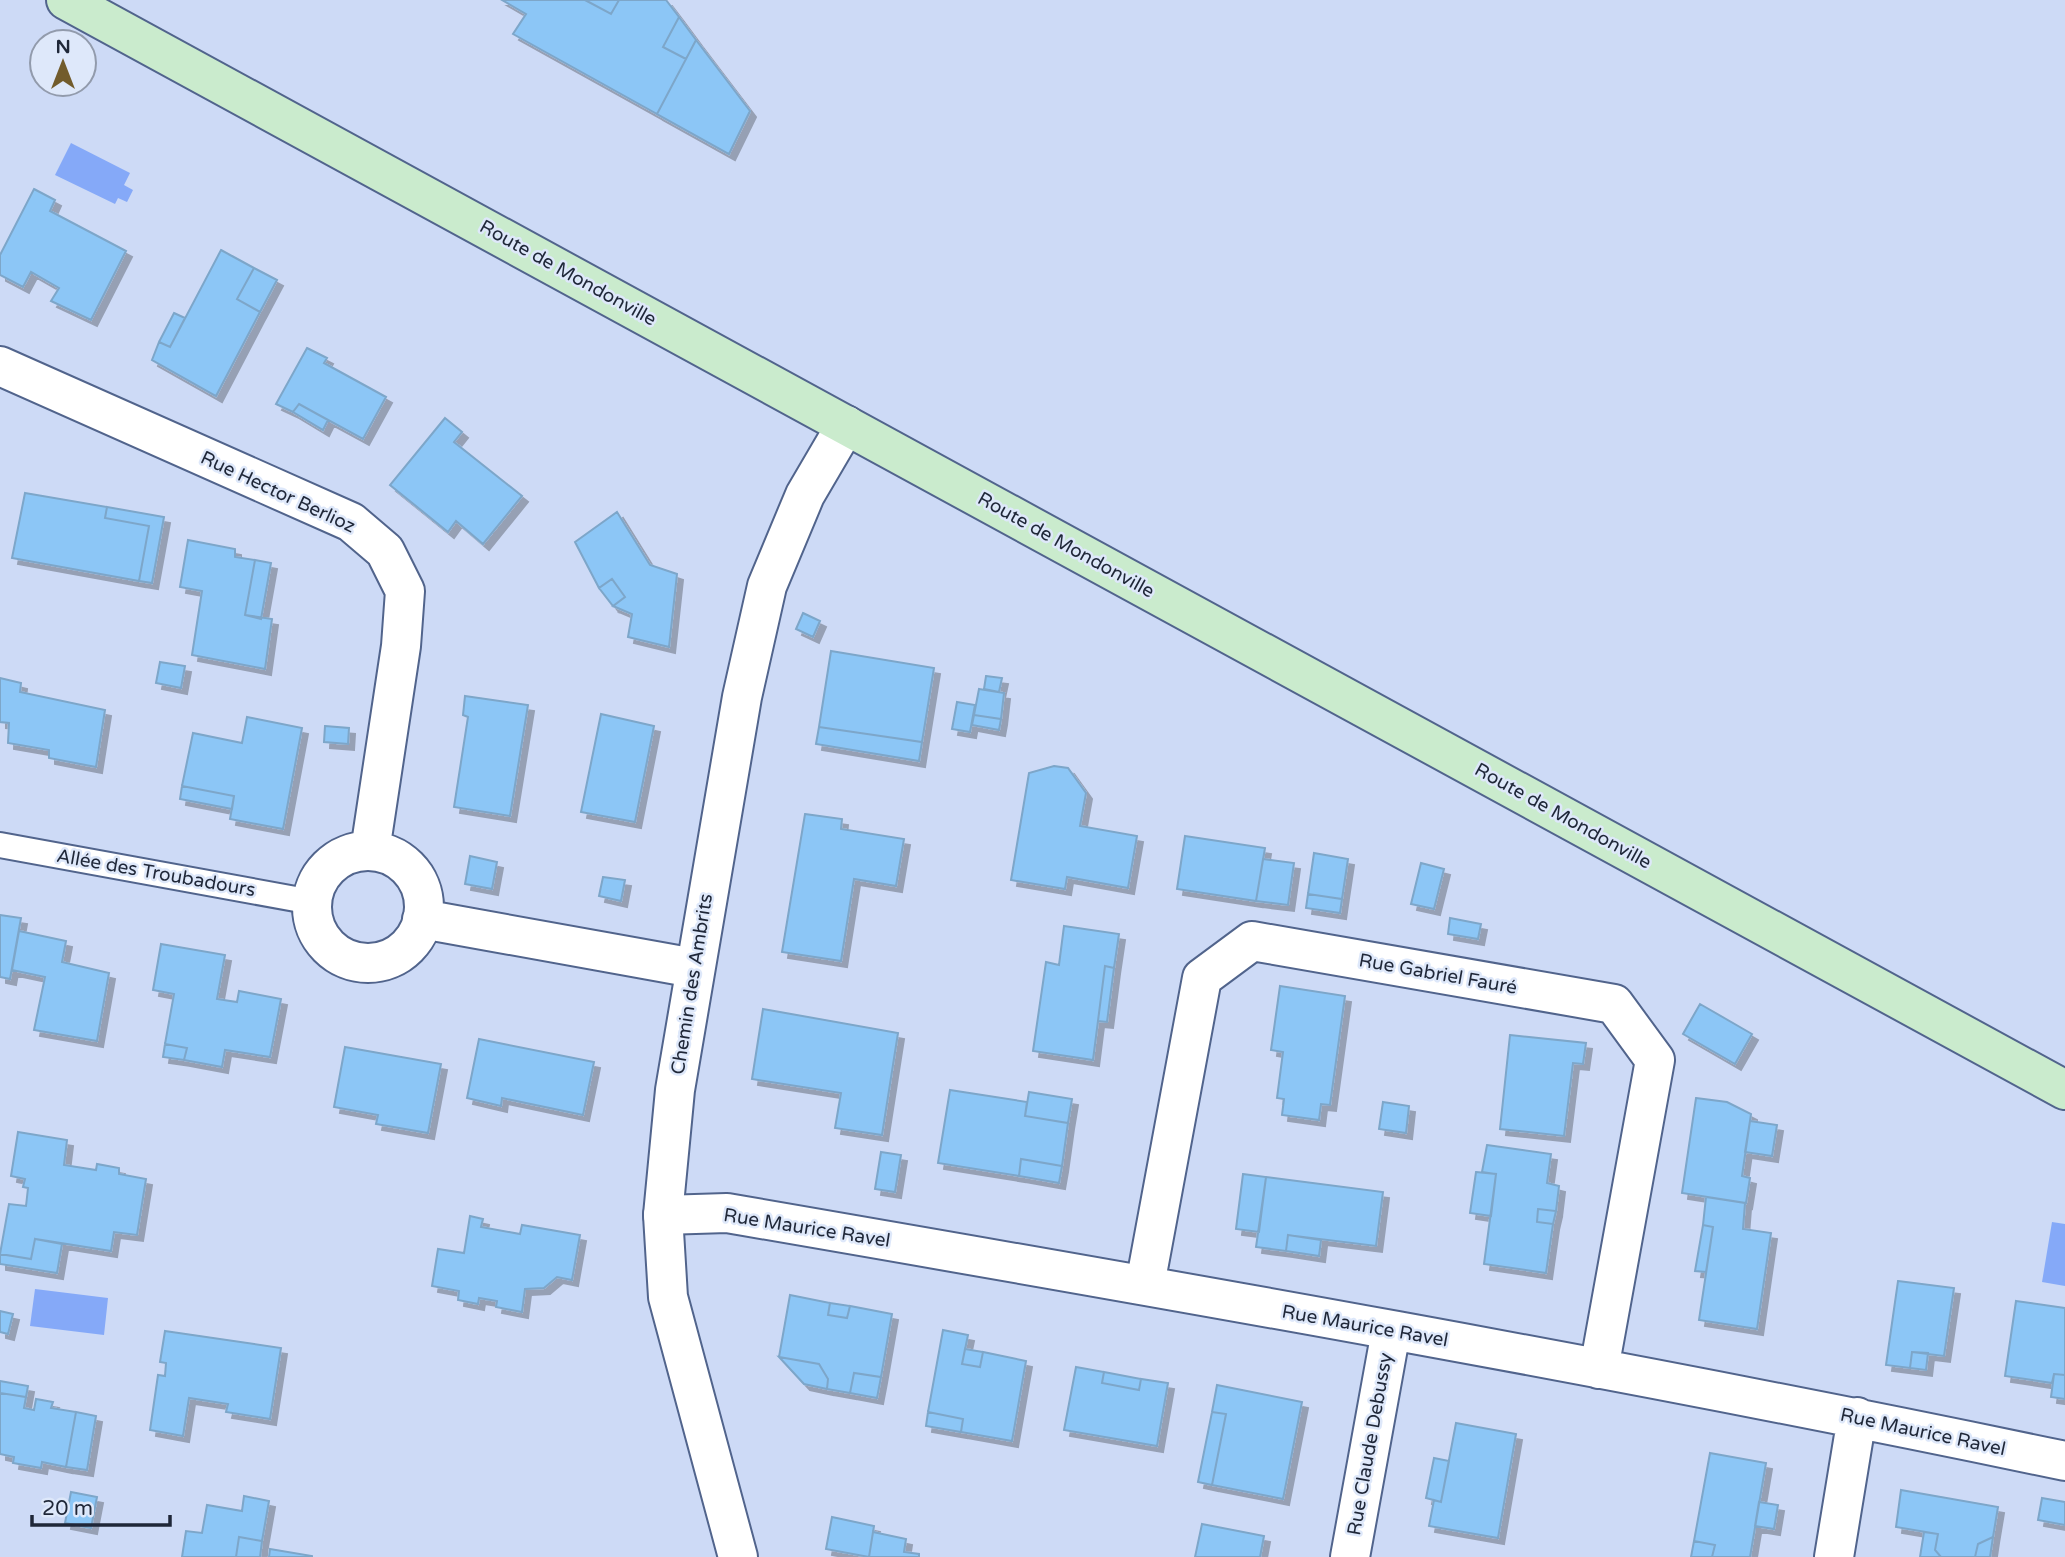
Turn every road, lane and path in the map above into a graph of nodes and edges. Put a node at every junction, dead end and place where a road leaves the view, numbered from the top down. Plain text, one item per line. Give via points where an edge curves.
1 (66, 0) edge
2 (0, 366) edge
3 (846, 425) junction
4 (0, 845) edge
5 (370, 851) junction
6 (312, 902) junction
7 (422, 919) junction
8 (694, 968) junction
9 (2065, 1090) edge
10 (663, 1215) junction
11 (1145, 1285) junction
12 (1391, 1331) junction
13 (1599, 1370) junction
14 (1857, 1417) junction
15 (2065, 1461) edge
16 (738, 1557) edge
17 (1350, 1557) edge
18 (1834, 1557) edge

1 - 3 main road, Route de Mondonville
2 - 5 street, Rue Hector Berlioz via 351,522 385,551 405,591
3 - 8 street, Chemin des Ambrits via 805,495 767,586 742,696
3 - 9 main road, Route de Mondonville
4 - 6 lane, Allée des Troubadours
5 - 6 street via 340,857 325,870 314,887
5 - 7 street via 396,858 412,870 421,888
6 - 7 street via 314,925 324,942 357,962 395,956 410,944
7 - 8 street
8 - 10 street, Chemin des Ambrits via 677,1067
10 - 11 street, Rue Maurice Ravel via 727,1213
10 - 16 street, Chemin des Ambrits via 668,1297
11 - 12 street, Rue Maurice Ravel
11 - 13 street, Rue Gabriel Fauré via 1202,978 1252,942 1614,1004 1655,1060
12 - 13 street, Rue Maurice Ravel
12 - 17 street, Rue Claude Debussy
13 - 14 street, Rue Maurice Ravel
14 - 15 street, Rue Maurice Ravel
14 - 18 street

